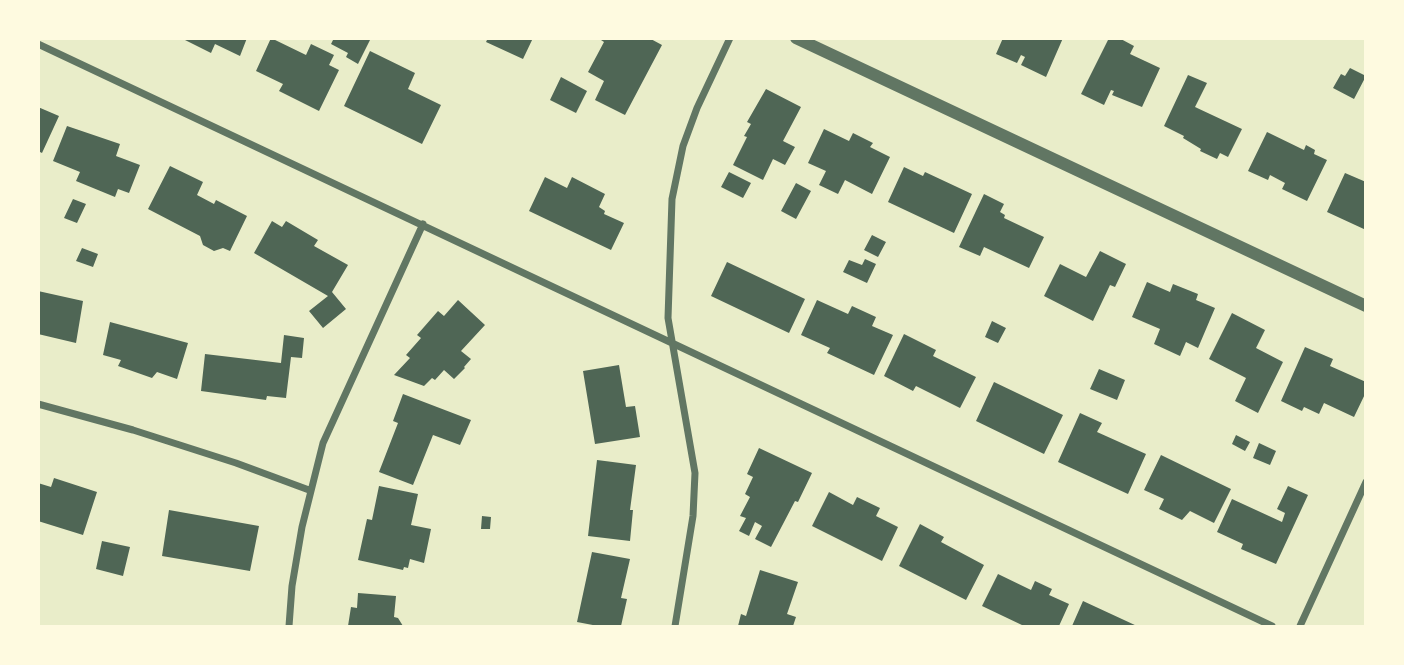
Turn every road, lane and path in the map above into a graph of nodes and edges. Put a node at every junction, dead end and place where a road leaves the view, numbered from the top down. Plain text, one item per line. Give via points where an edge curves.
1 (730, 38) edge
2 (796, 38) edge
3 (38, 44) edge
4 (423, 224) junction
5 (1366, 306) edge
6 (674, 344) junction
7 (38, 404) edge
8 (1366, 482) edge
9 (309, 490) junction
10 (289, 626) edge
11 (675, 626) edge
12 (1272, 626) edge
13 (1300, 626) edge

1 - 6 street via 683,146 672,200 668,318
2 - 5 street
3 - 4 street
4 - 6 street
4 - 9 street via 323,443
6 - 11 street via 695,473 693,516
6 - 12 street
7 - 9 street
8 - 13 street
9 - 10 street

